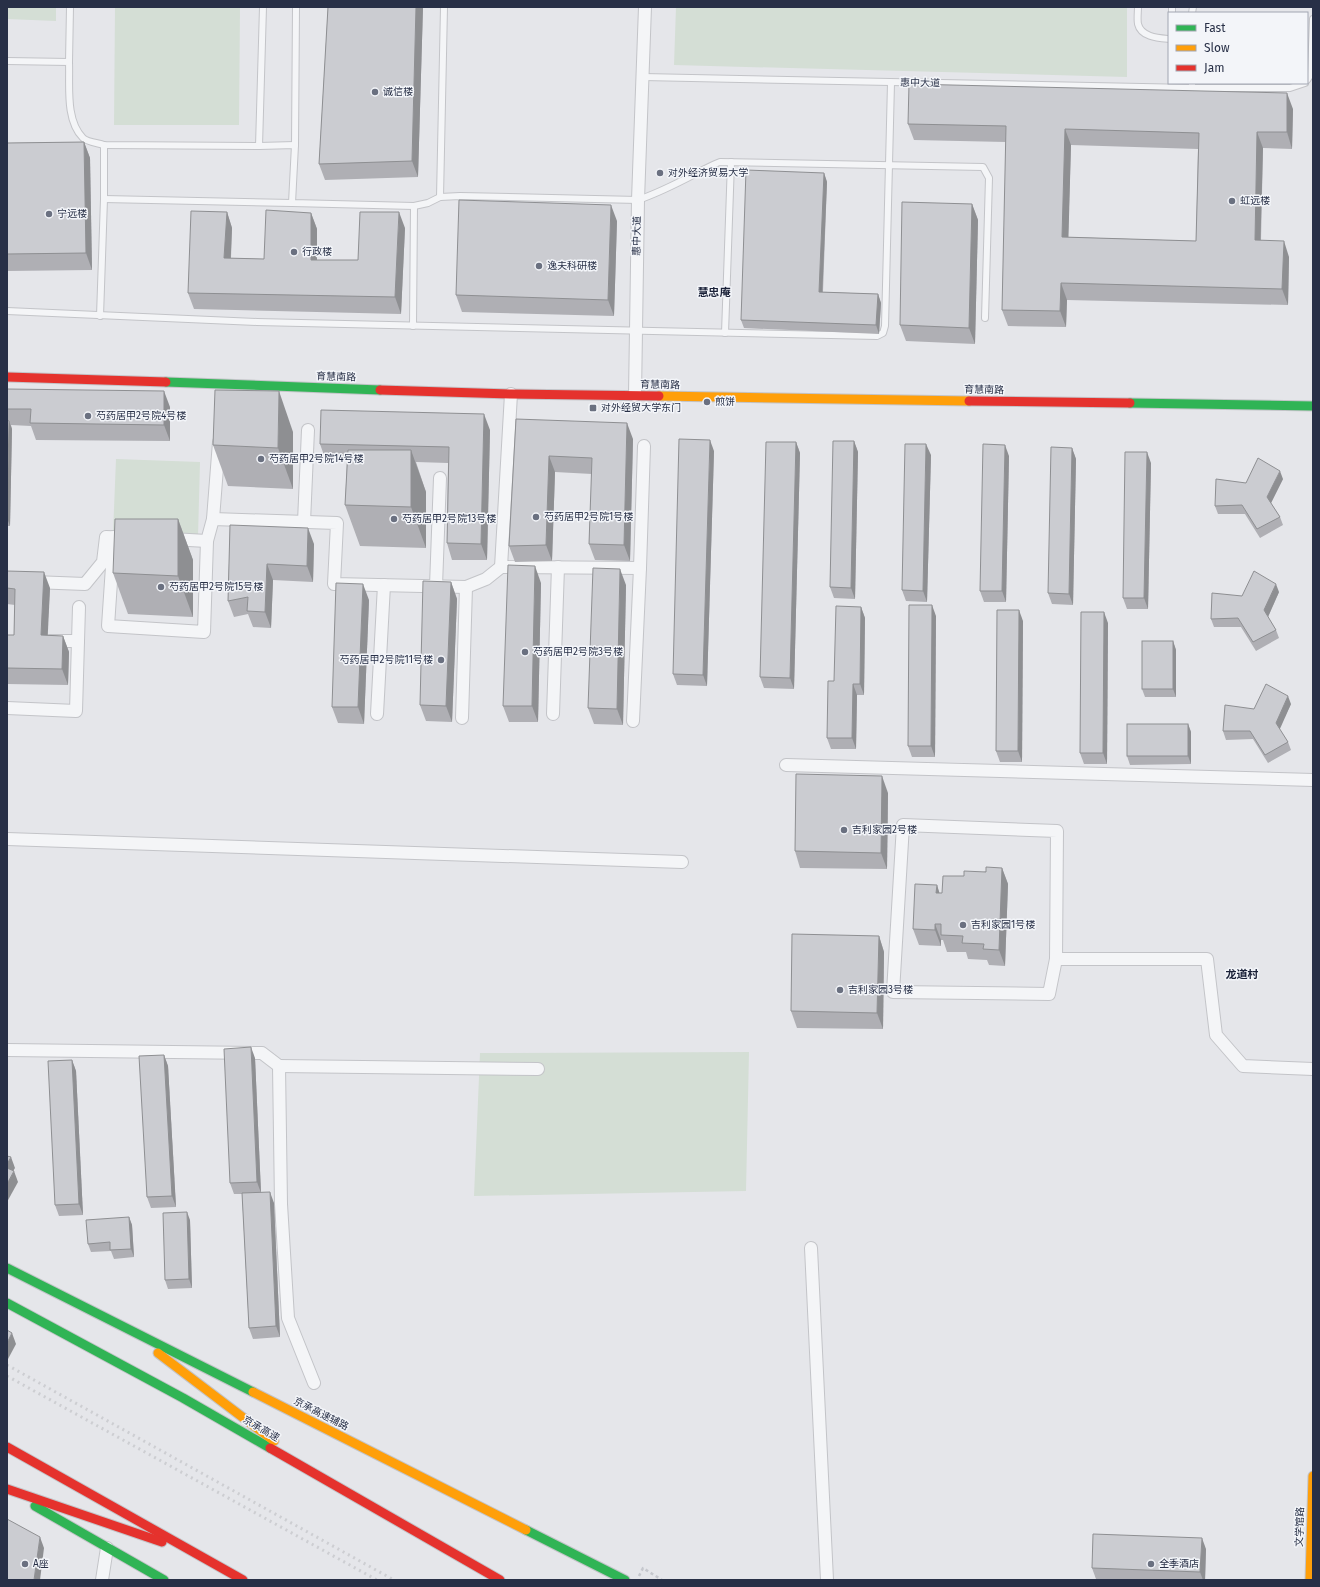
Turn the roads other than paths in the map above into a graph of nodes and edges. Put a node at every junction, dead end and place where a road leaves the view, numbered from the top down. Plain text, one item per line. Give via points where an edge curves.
1 (70, 7) edge
2 (263, 7) edge
3 (296, 7) edge
4 (444, 7) edge
5 (645, 7) edge
6 (1138, 7) edge
7 (1313, 19) edge
8 (1168, 39) edge
9 (7, 61) edge
10 (69, 62) junction
11 (643, 77) junction
12 (1308, 78) edge
13 (891, 83) junction
14 (1302, 84) edge
15 (1192, 86) edge
16 (104, 145) junction
17 (295, 145) junction
18 (259, 146) junction
19 (731, 162) junction
20 (890, 165) junction
21 (440, 197) junction
22 (104, 199) junction
23 (638, 200) junction
24 (292, 203) junction
25 (414, 206) junction
26 (7, 311) edge
27 (100, 316) junction
28 (985, 318) dead end
29 (413, 326) junction
30 (635, 330) junction
31 (725, 333) junction
32 (7, 377) edge
33 (511, 394) junction
34 (635, 396) junction
35 (1313, 406) edge
36 (220, 428) edge
37 (308, 430) dead end
38 (644, 446) dead end
39 (440, 478) dead end
40 (213, 519) junction
41 (304, 522) junction
42 (114, 537) junction
43 (145, 538) edge
44 (160, 539) edge
45 (207, 541) junction
46 (501, 567) junction
47 (558, 567) junction
48 (640, 568) junction
49 (7, 581) edge
50 (384, 585) junction
51 (436, 586) junction
52 (466, 587) junction
53 (79, 607) dead end
54 (78, 641) junction
55 (38, 642) edge
56 (7, 708) edge
57 (378, 714) dead end
58 (553, 714) dead end
59 (462, 718) dead end
60 (633, 721) dead end
61 (786, 765) dead end
62 (1313, 780) edge
63 (7, 839) edge
64 (682, 862) dead end
65 (1056, 959) junction
66 (7, 1050) edge
67 (279, 1066) junction
68 (538, 1069) dead end
69 (1313, 1069) edge
70 (811, 1248) dead end
71 (7, 1268) edge
72 (7, 1303) edge
73 (122, 1326) junction
74 (314, 1383) dead end
75 (7, 1447) edge
76 (1313, 1476) edge
77 (322, 1477) junction
78 (7, 1489) edge
79 (107, 1548) junction
80 (197, 1554) junction
81 (102, 1580) edge
82 (164, 1580) edge
83 (243, 1580) edge
84 (500, 1580) edge
85 (625, 1580) edge
86 (827, 1580) edge
87 (1310, 1580) edge

1 - 10 lane
2 - 18 lane
3 - 17 lane
4 - 21 lane
5 - 11 street, 惠中大道
6 - 8 lane via 1138,24 1144,33 1154,38
7 - 12 lane via 1311,74
9 - 10 lane
10 - 16 lane via 71,110 75,126 84,139
11 - 13 lane, 惠中大道
11 - 23 street, 惠中大道
13 - 15 lane, 惠中大道
13 - 20 lane
14 - 15 lane, 惠中大道 via 1290,88
16 - 18 lane
16 - 22 lane
17 - 18 lane
17 - 24 lane
19 - 20 lane
19 - 23 lane via 710,165 657,194
19 - 31 lane
20 - 28 lane via 983,167 989,178
20 - 31 lane via 885,326 882,332 878,336
21 - 23 lane
21 - 25 lane
22 - 24 lane
22 - 27 lane
23 - 30 street, 惠中大道
24 - 25 lane
25 - 29 lane
26 - 27 lane
27 - 29 lane
29 - 30 lane
30 - 31 lane
30 - 34 street, 惠中大道
32 - 33 main road, 育慧南路
33 - 34 main road, 育慧南路
33 - 46 street
34 - 35 main road, 育慧南路
36 - 40 street
37 - 41 street
38 - 48 street
39 - 51 street
40 - 41 street
40 - 45 street
41 - 50 street via 337,523 334,584
42 - 43 street
42 - 45 street via 108,626 204,632
42 - 49 street via 106,537 103,562 84,584
44 - 45 street
46 - 47 street
46 - 52 street via 486,579
47 - 48 street
47 - 58 street
48 - 60 street
50 - 51 street
50 - 57 street
51 - 52 street
52 - 59 street
53 - 54 street
54 - 55 street
54 - 56 street via 76,711
61 - 62 street
63 - 64 street
65 - 65 street via 1057,831 904,825 893,992 1049,994
65 - 69 street via 1207,959 1216,1035 1243,1066
66 - 67 street via 262,1053
67 - 68 street
67 - 74 street via 281,1204 288,1318
70 - 86 street
71 - 73 main road, 京承高速辅路
72 - 77 main road, 京承高速 via 184,1398
73 - 77 main road
73 - 85 main road, 京承高速辅路
75 - 80 main road
76 - 87 main road, 文学馆路
77 - 84 main road, 京承高速
78 - 79 main road
78 - 80 main road
79 - 81 street
79 - 82 main road
80 - 83 main road

